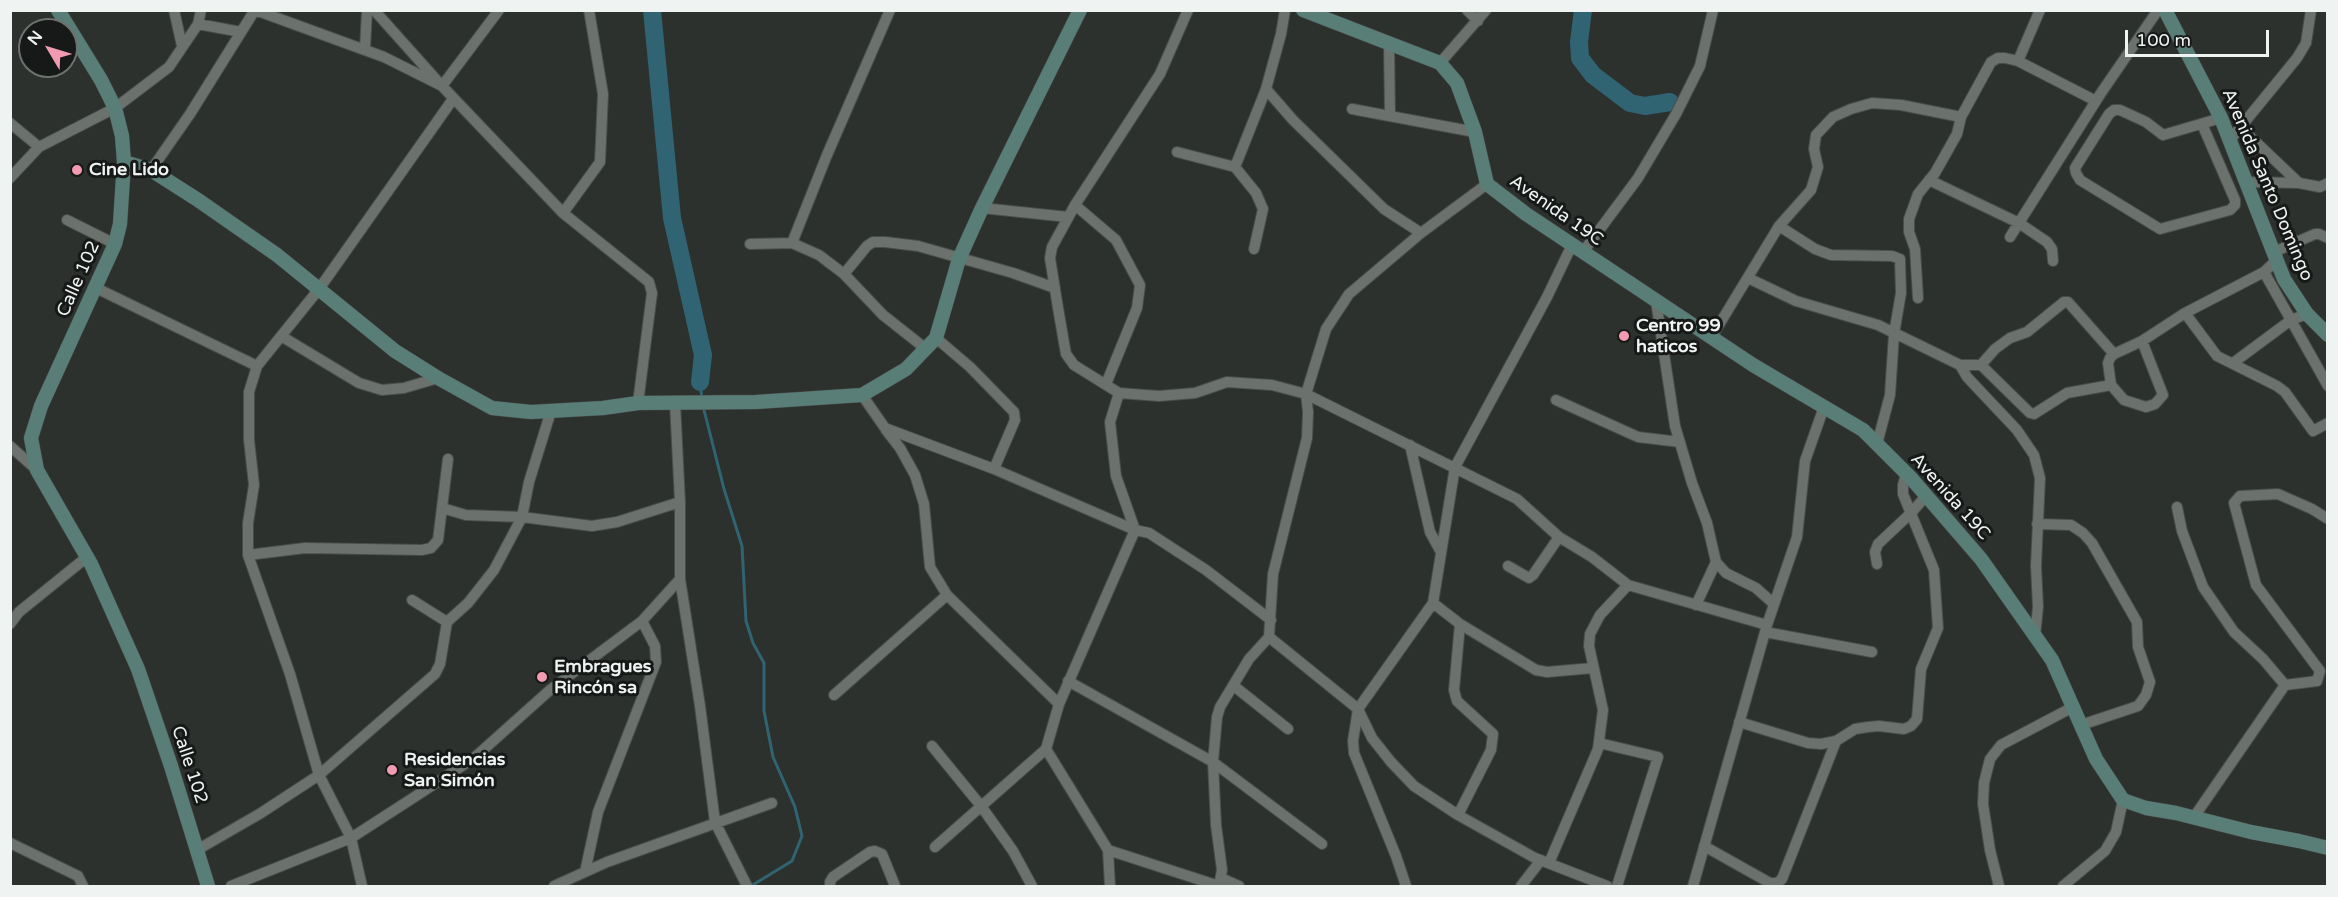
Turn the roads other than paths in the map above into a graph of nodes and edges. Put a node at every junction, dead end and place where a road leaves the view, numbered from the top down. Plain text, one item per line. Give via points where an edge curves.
1 (58, 10) edge
2 (174, 10) edge
3 (201, 10) edge
4 (367, 10) edge
5 (374, 10) edge
6 (500, 10) edge
7 (589, 10) edge
8 (890, 10) edge
9 (1080, 10) edge
10 (1188, 10) edge
11 (1285, 10) edge
12 (1303, 10) edge
13 (1467, 10) edge
14 (1486, 10) edge
15 (1713, 10) edge
16 (2040, 10) edge
17 (2158, 10) edge
18 (2165, 10) edge
19 (2311, 10) edge
20 (1478, 21) junction
21 (198, 24) junction
22 (241, 33) junction
23 (1389, 43) junction
24 (183, 46) junction
25 (365, 49) junction
26 (2018, 61) junction
27 (1440, 63) junction
28 (442, 86) junction
29 (1266, 89) junction
30 (453, 99) junction
31 (2096, 101) junction
32 (115, 108) junction
33 (1352, 109) dead end
34 (1390, 116) junction
35 (1960, 117) junction
36 (2222, 118) junction
37 (10, 123) edge
38 (2202, 124) junction
39 (2240, 128) junction
40 (1475, 132) junction
41 (2230, 140) junction
42 (39, 147) junction
43 (1177, 152) dead end
44 (124, 162) junction
45 (1235, 168) junction
46 (151, 170) junction
47 (10, 178) edge
48 (1929, 180) junction
49 (2246, 182) junction
50 (2299, 183) junction
51 (2328, 183) edge
52 (1487, 184) junction
53 (1075, 205) junction
54 (982, 208) junction
55 (563, 213) junction
56 (1068, 217) junction
57 (67, 220) dead end
58 (2019, 223) junction
59 (1779, 226) junction
60 (1421, 233) junction
61 (2010, 237) dead end
62 (2328, 238) edge
63 (792, 243) junction
64 (115, 244) junction
65 (750, 244) dead end
66 (1254, 249) dead end
67 (1578, 249) junction
68 (2275, 256) junction
69 (959, 259) junction
70 (2053, 261) dead end
71 (2264, 272) junction
72 (844, 274) junction
73 (1748, 278) junction
74 (96, 288) junction
75 (1055, 288) junction
76 (319, 290) junction
77 (1918, 297) dead end
78 (1656, 301) junction
79 (2185, 313) junction
80 (2307, 314) junction
81 (2291, 320) junction
82 (1894, 334) junction
83 (2328, 335) edge
84 (281, 336) junction
85 (936, 338) junction
86 (1711, 338) junction
87 (2142, 341) junction
88 (926, 349) junction
89 (2114, 354) junction
90 (2233, 363) junction
91 (1960, 365) junction
92 (1981, 365) junction
93 (257, 366) junction
94 (438, 378) junction
95 (1106, 384) junction
96 (2111, 385) junction
97 (2328, 386) edge
98 (1119, 393) junction
99 (1306, 394) junction
100 (862, 395) junction
101 (1556, 400) dead end
102 (675, 403) junction
103 (638, 404) junction
104 (1824, 406) junction
105 (551, 411) junction
106 (2328, 423) edge
107 (885, 428) junction
108 (1680, 442) junction
109 (1877, 444) junction
110 (1410, 445) junction
111 (10, 446) edge
112 (448, 459) dead end
113 (1455, 467) junction
114 (994, 469) junction
115 (37, 470) junction
116 (1906, 474) junction
117 (1926, 496) junction
118 (680, 502) junction
119 (2177, 507) dead end
120 (442, 508) junction
121 (1911, 513) junction
122 (522, 517) junction
123 (2328, 519) edge
124 (2037, 524) junction
125 (1135, 530) junction
126 (1559, 537) junction
127 (1441, 552) junction
128 (248, 555) junction
129 (87, 556) junction
130 (1716, 562) junction
131 (1877, 564) dead end
132 (1508, 566) dead end
133 (680, 579) junction
134 (1628, 585) junction
135 (947, 595) junction
136 (412, 600) dead end
137 (1433, 603) junction
138 (1774, 604) junction
139 (1696, 605) junction
140 (1270, 620) junction
141 (642, 621) junction
142 (447, 622) junction
143 (10, 624) edge
144 (1460, 624) junction
145 (1766, 628) junction
146 (2035, 636) junction
147 (1269, 637) junction
148 (1872, 652) dead end
149 (1593, 668) junction
150 (1068, 681) junction
151 (2285, 685) junction
152 (1234, 686) junction
153 (834, 695) dead end
154 (1059, 704) junction
155 (2073, 707) junction
156 (1358, 709) junction
157 (1739, 722) junction
158 (2081, 725) junction
159 (1288, 729) dead end
160 (1836, 741) junction
161 (1599, 743) junction
162 (932, 746) dead end
163 (1046, 748) junction
164 (1213, 762) junction
165 (319, 775) junction
166 (2123, 800) junction
167 (772, 803) dead end
168 (981, 806) junction
169 (1458, 815) junction
170 (2194, 818) junction
171 (715, 822) junction
172 (351, 838) junction
173 (10, 843) edge
174 (1322, 844) dead end
175 (1704, 846) junction
176 (935, 847) dead end
177 (2328, 848) edge
178 (197, 850) junction
179 (1108, 850) junction
180 (1545, 862) junction
181 (585, 872) junction
182 (1220, 883) edge
183 (83, 886) edge
184 (208, 886) edge
185 (231, 886) edge
186 (362, 886) edge
187 (554, 886) edge
188 (747, 886) edge
189 (830, 886) edge
190 (895, 886) edge
191 (1032, 886) edge
192 (1110, 886) edge
193 (1239, 886) edge
194 (1406, 886) edge
195 (1521, 886) edge
196 (1607, 886) edge
197 (1617, 886) edge
198 (1693, 886) edge
199 (1999, 886) edge
200 (2063, 886) edge

1 - 32 street, Calle 102
2 - 24 street
3 - 21 street
4 - 25 street
5 - 28 street
6 - 28 street
7 - 55 street via 603,94 600,162
8 - 63 street
9 - 54 street
10 - 53 street via 1160,74
11 - 29 street
12 - 23 street
13 - 20 street
14 - 20 street
15 - 67 street via 1700,66 1676,114 1638,178
16 - 26 street
17 - 31 street
18 - 36 street, Avenida Santo Domingo
19 - 39 street via 2306,42 2297,58
20 - 27 street
21 - 22 street
21 - 24 street
22 - 25 street via 258,11
22 - 46 street
23 - 27 street
23 - 34 street
24 - 32 street via 169,67
25 - 28 street
26 - 31 street
26 - 35 street via 1998,58 1991,62
27 - 40 street via 1457,83
28 - 30 street
29 - 45 street
29 - 60 street via 1384,209
30 - 55 street
30 - 76 street
31 - 58 street
32 - 42 street
32 - 44 street, Calle 102
33 - 34 street
34 - 40 street
35 - 48 street via 1957,134
35 - 59 street via 1901,105 1872,104 1833,117 1816,135 1818,167 1811,190
36 - 38 street
36 - 41 street, Avenida Santo Domingo
37 - 42 street
38 - 38 street via 2163,135 2146,122 2114,110 2074,168 2080,180 2160,229 2230,210 2235,200
39 - 41 street
39 - 50 street
40 - 52 street
41 - 49 street, Avenida Santo Domingo
42 - 47 street
43 - 45 street
44 - 46 street
44 - 64 street, Calle 102
45 - 66 street via 1256,193 1263,209
46 - 76 street via 277,255
48 - 58 street
48 - 77 street via 1918,194 1908,225 1915,249
49 - 50 street
49 - 68 street, Avenida Santo Domingo
50 - 51 street via 2320,187
52 - 60 street
52 - 67 street, Avenida 19C
53 - 56 street
53 - 95 street via 1116,240 1140,285 1137,308
54 - 56 street
54 - 69 street
55 - 103 street via 649,282 652,293
56 - 75 street via 1052,247
57 - 64 street
58 - 61 street
58 - 70 street via 2047,242
59 - 73 street
59 - 82 street via 1831,255 1900,259 1901,293
60 - 99 street via 1349,294 1326,329
62 - 68 street via 2315,234
63 - 65 street
63 - 72 street via 819,255
64 - 74 street, Calle 102
67 - 78 street, Avenida 19C
67 - 113 street via 1547,297
68 - 71 street
68 - 80 street, Avenida Santo Domingo via 2284,279
69 - 72 street via 918,246 873,243
69 - 75 street
69 - 85 street
71 - 79 street
71 - 81 street
72 - 88 street via 883,315
73 - 82 street via 1796,301
73 - 86 street
74 - 93 street
74 - 115 street, Calle 102 via 41,406 31,438
75 - 95 street via 1066,354 1074,364
76 - 84 street
76 - 94 street via 395,351
78 - 86 street, Avenida 19C
78 - 108 street
79 - 87 street
79 - 90 street via 2217,356
80 - 81 street
80 - 83 street, Avenida Santo Domingo
81 - 90 street
81 - 97 street
82 - 91 street
82 - 109 street via 1890,395
84 - 93 street
84 - 94 street via 359,382 382,390
85 - 88 street
85 - 114 street via 1014,412 1015,420
86 - 104 street, Avenida 19C
87 - 89 street
87 - 96 street via 2163,395 2160,400 2146,407 2134,405
88 - 100 street via 906,369
89 - 92 street via 2064,302 2027,332 2002,344
89 - 96 street via 2108,363
90 - 106 street via 2285,392 2313,431
91 - 92 street
91 - 124 street via 2017,429 2034,455 2040,478
92 - 96 street via 2034,414 2067,393
93 - 128 street via 249,392 254,485
94 - 105 street via 492,408
95 - 98 street
98 - 99 street via 1195,393 1227,382 1272,385
98 - 125 street via 1110,422 1116,476
99 - 110 street
99 - 140 street via 1307,438 1273,574
100 - 102 street
100 - 107 street
101 - 108 street via 1638,437
102 - 103 street
102 - 118 street
103 - 105 street
104 - 109 street, Avenida 19C via 1863,430
104 - 138 street via 1805,461 1797,537
105 - 122 street
107 - 114 street
107 - 135 street via 915,475 924,504 930,567
108 - 130 street
109 - 116 street, Avenida 19C
110 - 113 street
110 - 127 street via 1430,532
111 - 115 street
112 - 120 street
113 - 126 street via 1517,499
113 - 127 street
114 - 125 street
115 - 129 street, Calle 102
116 - 117 street, Avenida 19C
116 - 121 street via 1903,494
117 - 121 street
117 - 146 street, Avenida 19C via 1981,559
118 - 122 street via 592,526
118 - 133 street
119 - 151 street via 2203,587 2234,632
120 - 122 street via 466,515
120 - 128 street via 438,540 432,548 305,548
121 - 131 street via 1878,544
121 - 160 street via 1934,570 1938,628 1921,669 1917,719 1904,729 1868,727
122 - 142 street via 494,570
123 - 151 street via 2278,494 2240,496 2234,503 2256,585 2320,671 2317,681
124 - 146 street
124 - 158 street via 2071,525 2083,532 2137,622 2138,647 2150,682 2146,695 2138,706
125 - 140 street via 1149,533 1206,570
125 - 150 street
126 - 132 street via 1529,578
126 - 134 street
127 - 137 street
128 - 165 street via 290,674
129 - 143 street via 19,612
129 - 178 street, Calle 102 via 138,669
130 - 138 street via 1726,573 1756,588
130 - 139 street
133 - 141 street
133 - 171 street
134 - 139 street
134 - 149 street via 1600,615 1590,634
135 - 153 street
135 - 154 street
136 - 142 street
137 - 144 street
137 - 156 street
138 - 145 street
139 - 145 street
140 - 147 street
141 - 172 street via 550,690 474,758
141 - 181 street via 655,646 656,662 598,812
142 - 165 street via 435,674
144 - 149 street via 1536,670
144 - 169 street via 1454,690 1457,701 1493,734 1491,750
145 - 148 street
145 - 157 street
146 - 155 street, Avenida 19C via 2052,660
147 - 152 street via 1249,659
147 - 156 street
149 - 161 street via 1603,710
150 - 154 street
150 - 164 street
151 - 170 street
152 - 159 street
152 - 164 street via 1217,717
154 - 163 street
155 - 158 street, Avenida 19C
155 - 199 street via 2001,745 1990,759 1983,804
156 - 169 street via 1372,738 1391,762 1414,786
156 - 194 street via 1354,753
157 - 160 street via 1808,743
157 - 175 street
158 - 166 street, Avenida 19C via 2096,759
160 - 175 street via 1782,879 1777,883 1770,883
161 - 180 street
161 - 197 street via 1658,757
162 - 168 street
163 - 168 street
163 - 179 street
164 - 174 street
164 - 182 street
165 - 172 street
165 - 178 street
166 - 170 street
166 - 200 street via 2116,832 2105,851
167 - 171 street
168 - 176 street
168 - 191 street
169 - 180 street
170 - 177 street
171 - 181 street
171 - 188 street
172 - 185 street
172 - 186 street
173 - 183 street via 78,876
175 - 198 street
178 - 184 street, Calle 102
179 - 182 street
179 - 192 street
180 - 195 street
180 - 196 street
181 - 187 street
182 - 193 street
189 - 190 street via 833,877 875,851 882,854

